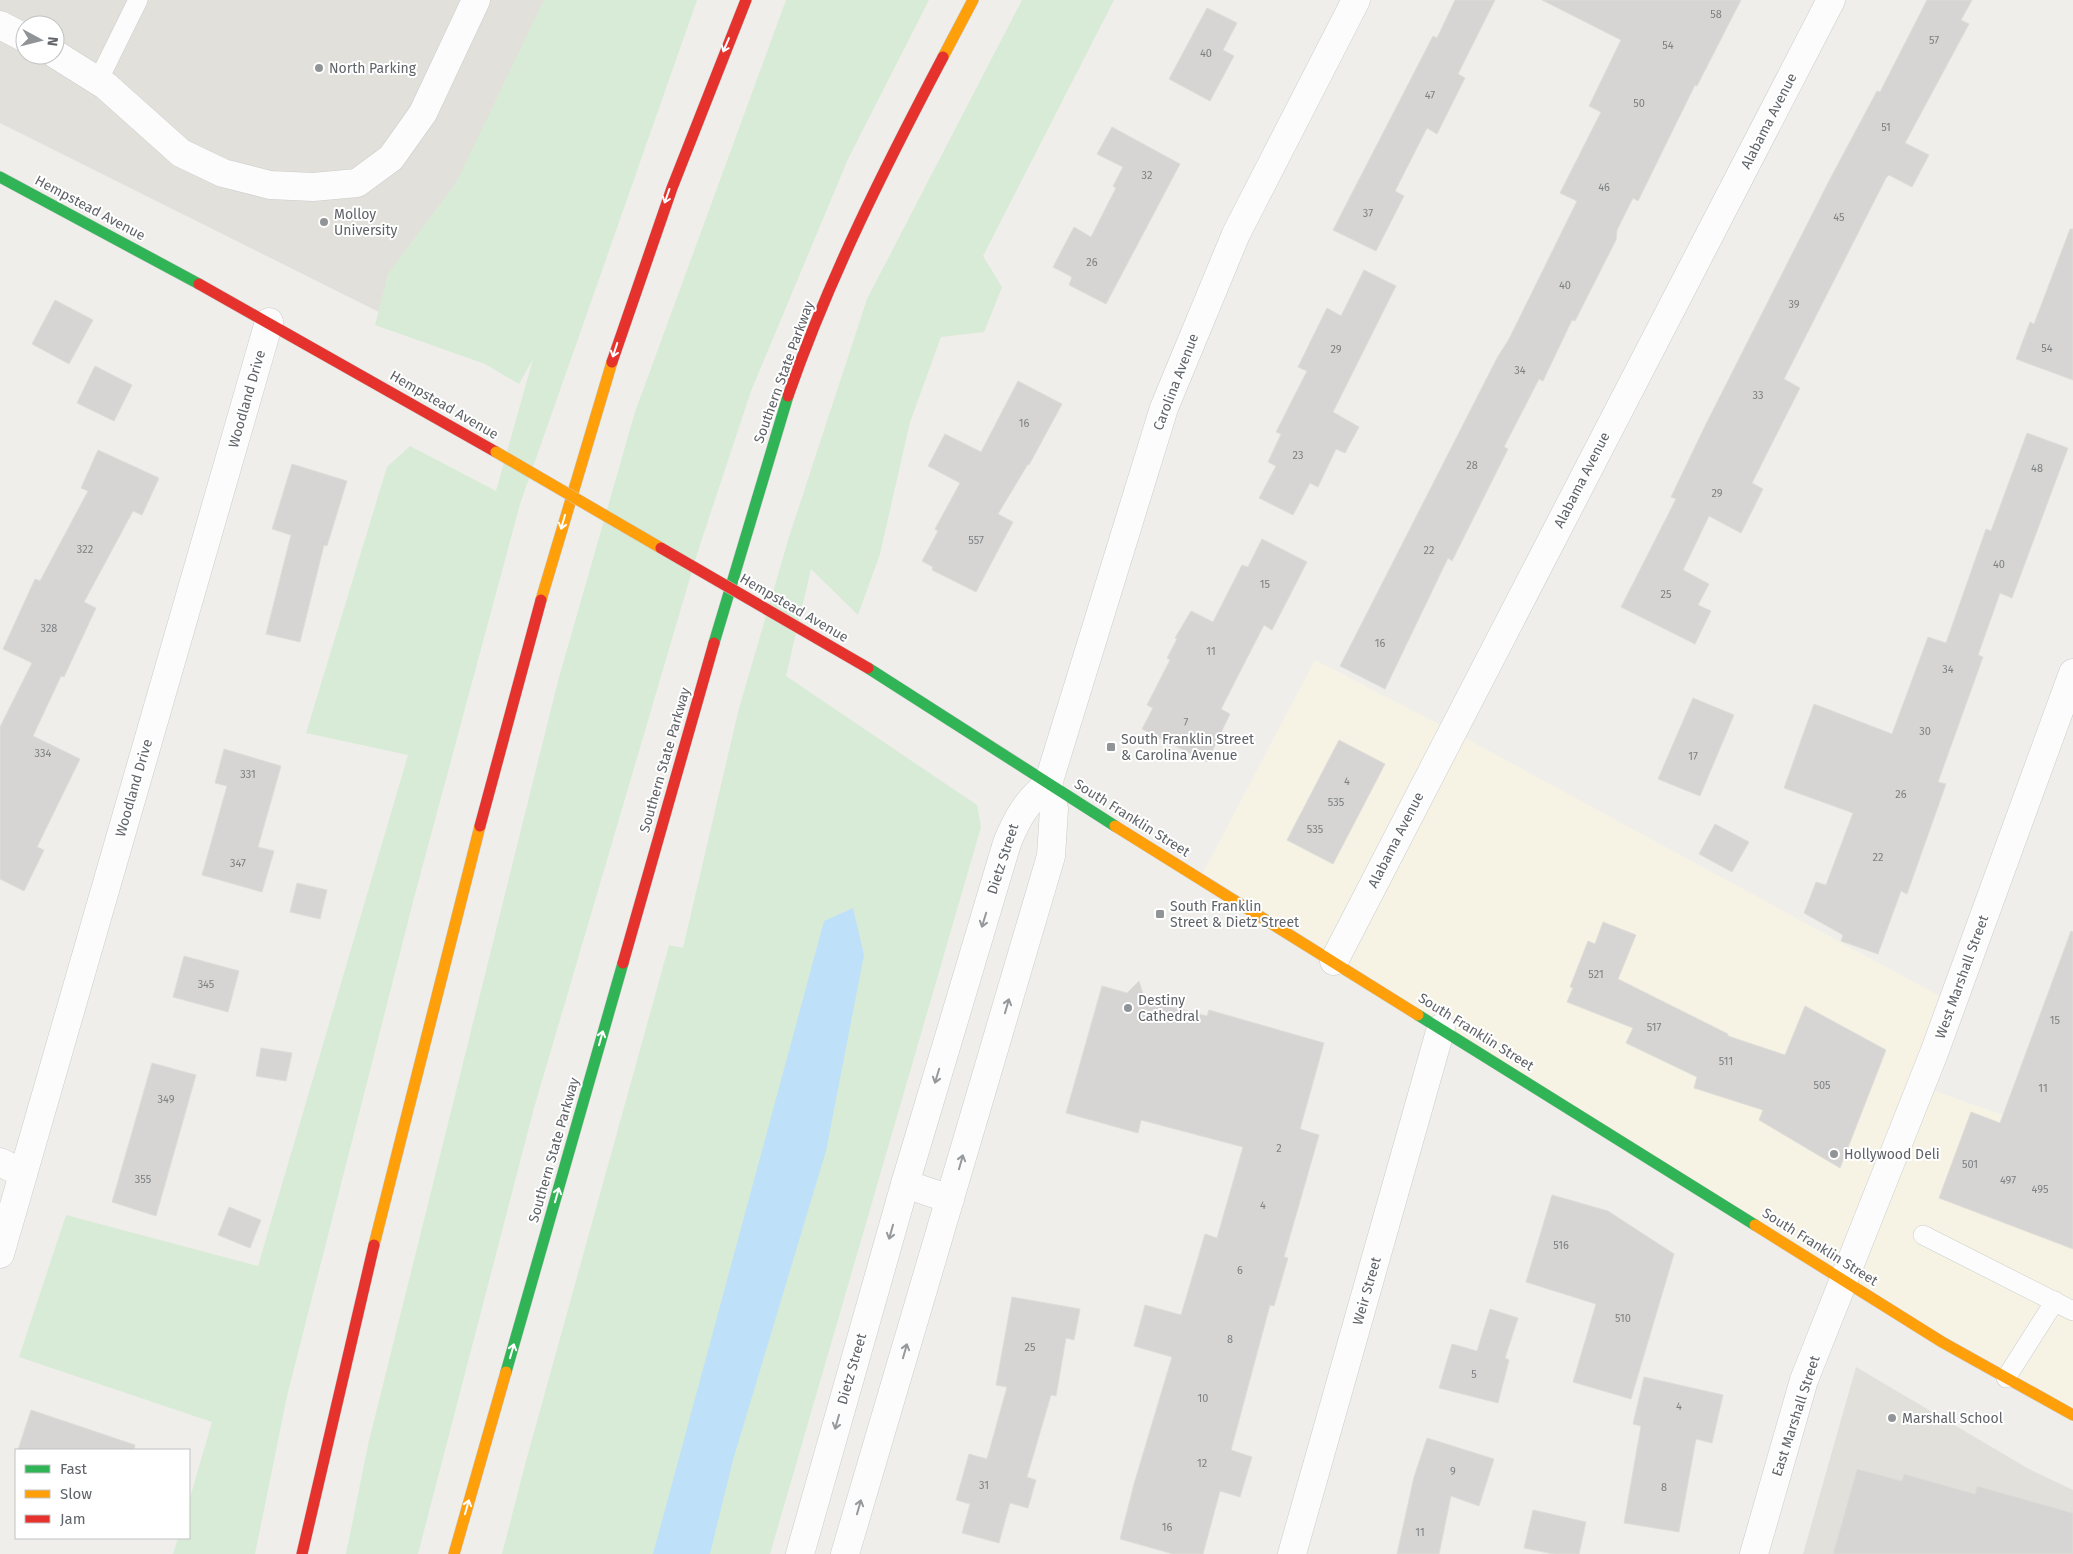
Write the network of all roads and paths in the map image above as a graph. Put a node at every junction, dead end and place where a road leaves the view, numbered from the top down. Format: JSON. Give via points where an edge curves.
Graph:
{"nodes":[{"id":1,"x":138,"y":0,"type":"edge"},
{"id":2,"x":476,"y":0,"type":"edge"},
{"id":3,"x":746,"y":0,"type":"edge"},
{"id":4,"x":973,"y":0,"type":"edge"},
{"id":5,"x":1356,"y":0,"type":"edge"},
{"id":6,"x":1831,"y":0,"type":"edge"},
{"id":7,"x":0,"y":25,"type":"edge"},
{"id":8,"x":15,"y":33,"type":"edge"},
{"id":9,"x":65,"y":60,"type":"edge"},
{"id":10,"x":98,"y":81,"type":"junction"},
{"id":11,"x":0,"y":177,"type":"edge"},
{"id":12,"x":269,"y":322,"type":"junction"},
{"id":13,"x":868,"y":668,"type":"joint"},
{"id":14,"x":2073,"y":673,"type":"edge"},
{"id":15,"x":1048,"y":784,"type":"junction"},
{"id":16,"x":1334,"y":960,"type":"junction"},
{"id":17,"x":1442,"y":1028,"type":"junction"},
{"id":18,"x":12,"y":1168,"type":"edge"},
{"id":19,"x":905,"y":1184,"type":"junction"},
{"id":20,"x":950,"y":1199,"type":"junction"},
{"id":21,"x":1923,"y":1235,"type":"dead end"},
{"id":22,"x":0,"y":1254,"type":"edge"},
{"id":23,"x":1845,"y":1280,"type":"junction"},
{"id":24,"x":2055,"y":1301,"type":"junction"},
{"id":25,"x":2073,"y":1311,"type":"edge"},
{"id":26,"x":2006,"y":1378,"type":"junction"},
{"id":27,"x":2073,"y":1415,"type":"edge"},
{"id":28,"x":302,"y":1554,"type":"edge"},
{"id":29,"x":454,"y":1554,"type":"edge"},
{"id":30,"x":800,"y":1554,"type":"edge"},
{"id":31,"x":845,"y":1554,"type":"edge"},
{"id":32,"x":1292,"y":1554,"type":"edge"},
{"id":33,"x":1754,"y":1554,"type":"edge"}],
"edges":[{"from":1,"to":10,"type":"lane"},
{"from":2,"to":10,"type":"street","via":[[423,113],[391,158],[357,183],[313,187],[270,185],[223,173],[181,153]]},
{"from":3,"to":28,"type":"main road","one_way":true,"via":[[697,117],[627,312],[548,572],[411,1093],[346,1355]]},
{"from":29,"to":4,"type":"main road","name":"Southern State Parkway","one_way":true,"via":[[735,569],[783,412],[806,346],[861,221]]},
{"from":5,"to":15,"type":"street","name":"Carolina Avenue","via":[[1236,234],[1164,408]]},
{"from":6,"to":16,"type":"street","name":"Alabama Avenue"},
{"from":7,"to":8,"type":"street"},
{"from":9,"to":10,"type":"street"},
{"from":11,"to":12,"type":"main road","name":"Hempstead Avenue"},
{"from":12,"to":13,"type":"main road","name":"Hempstead Avenue","bridge":true},
{"from":12,"to":18,"type":"street","name":"Woodland Drive"},
{"from":13,"to":15,"type":"main road","name":"South Franklin Street"},
{"from":14,"to":23,"type":"street","name":"West Marshall Street","via":[[1934,1054]]},
{"from":15,"to":16,"type":"main road","name":"South Franklin Street"},
{"from":15,"to":19,"type":"street","name":"Dietz Street","one_way":true,"via":[[1032,797],[1017,817],[1007,843]]},
{"from":20,"to":15,"type":"street","one_way":true,"via":[[1051,856],[1054,809]]},
{"from":16,"to":17,"type":"main road","name":"South Franklin Street"},
{"from":17,"to":23,"type":"main road","name":"South Franklin Street"},
{"from":17,"to":32,"type":"street","name":"Weir Street"},
{"from":18,"to":22,"type":"street","name":"Woodland Drive"},
{"from":19,"to":20,"type":"street"},
{"from":19,"to":30,"type":"street","name":"Dietz Street","one_way":true},
{"from":31,"to":20,"type":"street","one_way":true},
{"from":21,"to":24,"type":"lane"},
{"from":23,"to":26,"type":"main road","name":"South Franklin Street","via":[[1942,1342]]},
{"from":23,"to":33,"type":"street","name":"East Marshall Street","via":[[1804,1380]]},
{"from":24,"to":25,"type":"lane"},
{"from":24,"to":26,"type":"lane"},
{"from":26,"to":27,"type":"main road","name":"South Franklin Street"}]}
